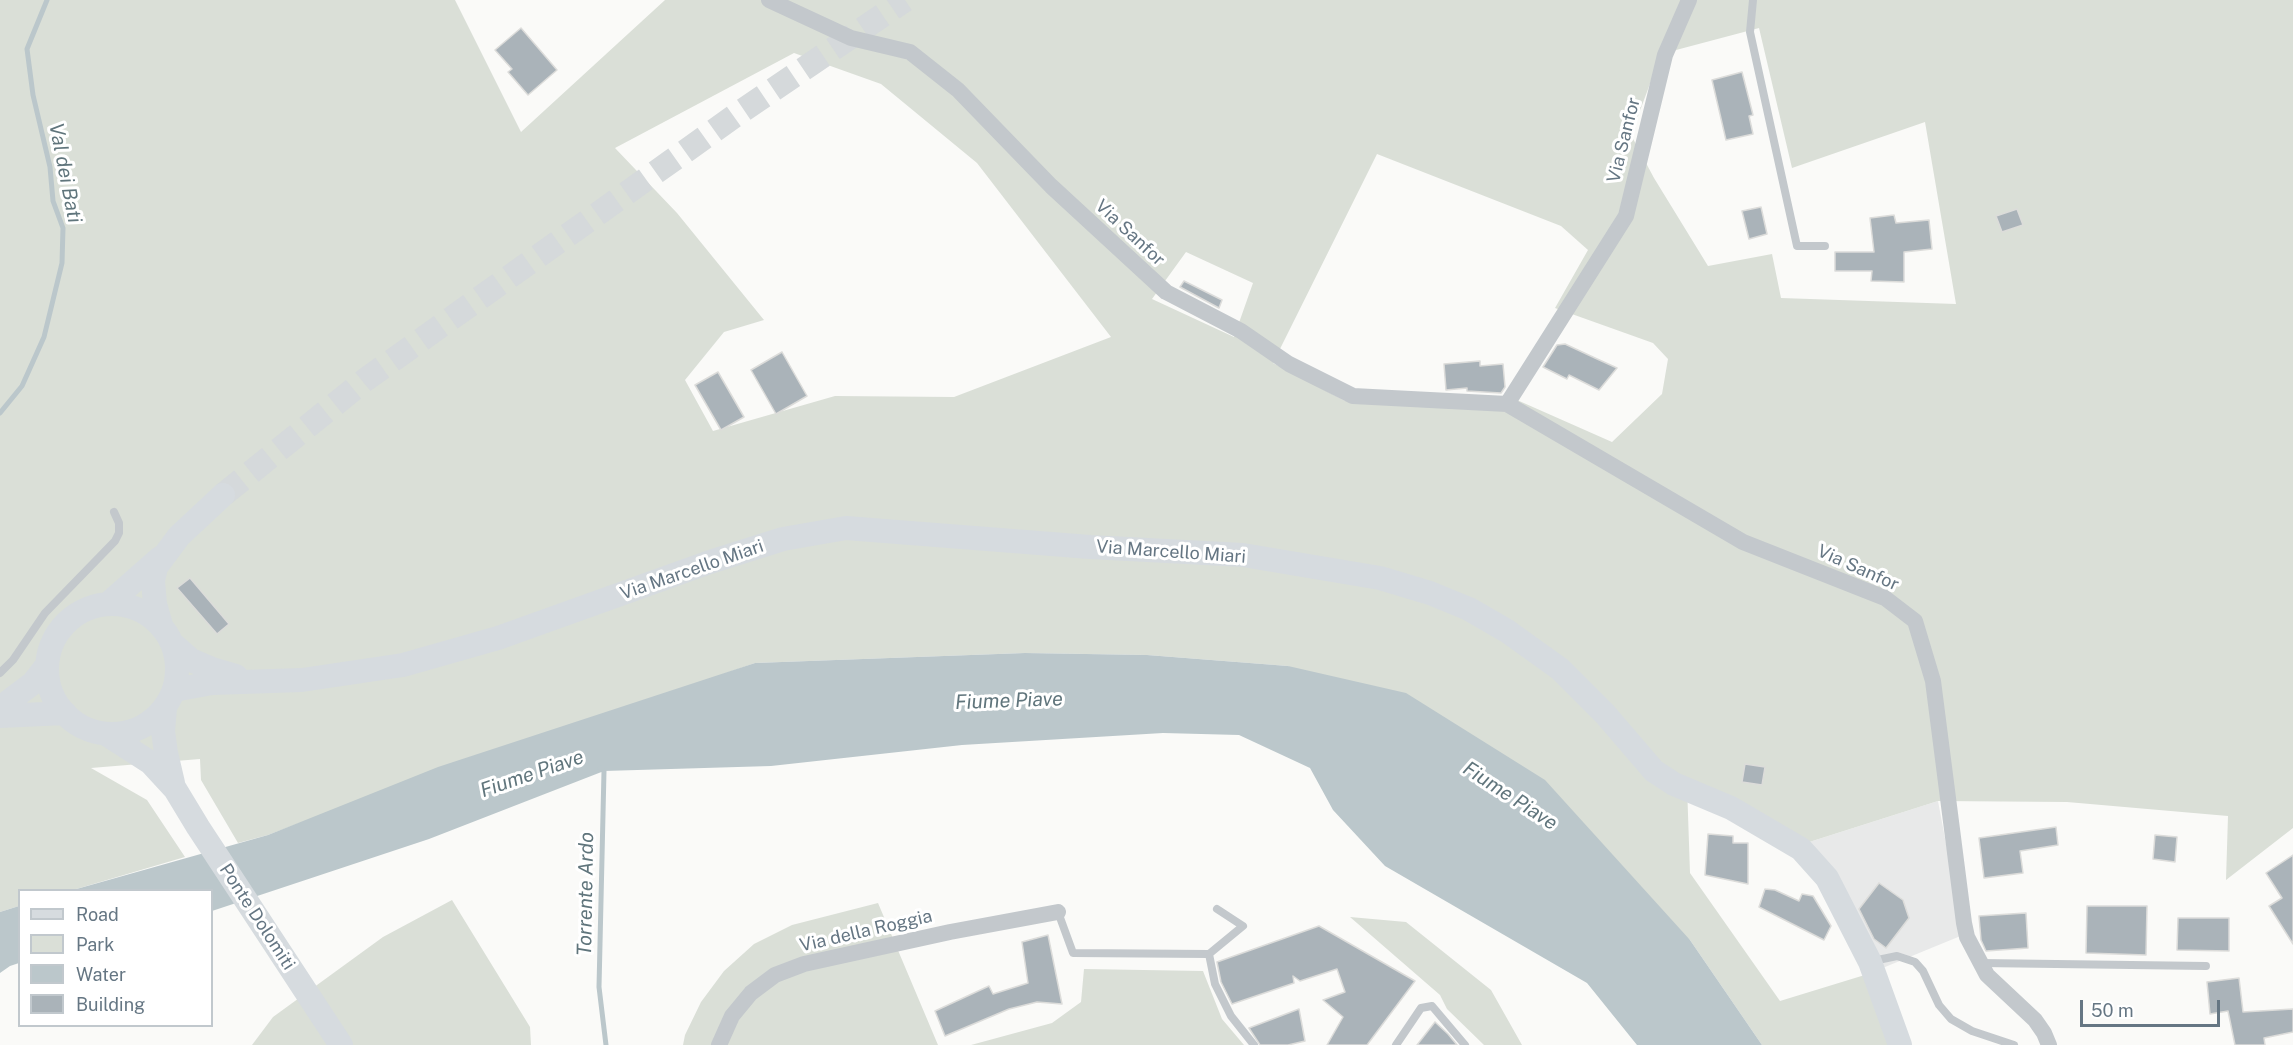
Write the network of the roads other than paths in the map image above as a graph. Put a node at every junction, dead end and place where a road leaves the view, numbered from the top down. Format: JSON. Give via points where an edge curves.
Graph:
{"nodes":[{"id":1,"x":769,"y":0,"type":"edge"},
{"id":2,"x":1689,"y":0,"type":"edge"},
{"id":3,"x":1753,"y":0,"type":"edge"},
{"id":4,"x":1825,"y":246,"type":"dead end"},
{"id":5,"x":1507,"y":404,"type":"junction"},
{"id":6,"x":223,"y":495,"type":"tunnel mouth"},
{"id":7,"x":114,"y":512,"type":"dead end"},
{"id":8,"x":168,"y":550,"type":"junction"},
{"id":9,"x":109,"y":603,"type":"junction"},
{"id":10,"x":167,"y":635,"type":"junction"},
{"id":11,"x":47,"y":665,"type":"junction"},
{"id":12,"x":0,"y":673,"type":"edge"},
{"id":13,"x":253,"y":680,"type":"junction"},
{"id":14,"x":170,"y":699,"type":"junction"},
{"id":15,"x":0,"y":708,"type":"edge"},
{"id":16,"x":65,"y":713,"type":"junction"},
{"id":17,"x":0,"y":716,"type":"edge"},
{"id":18,"x":106,"y":734,"type":"junction"},
{"id":19,"x":175,"y":789,"type":"junction"},
{"id":20,"x":1217,"y":909,"type":"dead end"},
{"id":21,"x":1058,"y":912,"type":"joint"},
{"id":22,"x":1209,"y":954,"type":"junction"},
{"id":23,"x":1870,"y":963,"type":"junction"},
{"id":24,"x":1980,"y":963,"type":"junction"},
{"id":25,"x":2206,"y":966,"type":"dead end"},
{"id":26,"x":341,"y":1045,"type":"edge"},
{"id":27,"x":719,"y":1045,"type":"edge"},
{"id":28,"x":1254,"y":1045,"type":"edge"},
{"id":29,"x":1396,"y":1045,"type":"edge"},
{"id":30,"x":1465,"y":1045,"type":"edge"},
{"id":31,"x":1900,"y":1045,"type":"edge"},
{"id":32,"x":2014,"y":1045,"type":"edge"},
{"id":33,"x":2049,"y":1045,"type":"edge"}],
"edges":[{"from":1,"to":5,"type":"street","name":"Via Sanfor","via":[[851,38],[910,52],[958,90],[1051,186],[1166,292],[1241,331],[1289,364],[1353,396]]},
{"from":2,"to":5,"type":"street","name":"Via Sanfor","via":[[1665,55],[1626,216]]},
{"from":3,"to":4,"type":"lane","via":[[1750,32],[1797,246]]},
{"from":5,"to":24,"type":"street","name":"Via Sanfor","via":[[1743,542],[1885,598],[1915,621],[1933,681],[1964,923]]},
{"from":6,"to":8,"type":"street"},
{"from":7,"to":12,"type":"lane","via":[[119,523],[115,541],[45,613]]},
{"from":8,"to":9,"type":"street"},
{"from":8,"to":10,"type":"street","via":[[156,567],[153,581],[155,604]]},
{"from":9,"to":10,"type":"street","name":"Via Marcello Miari","via":[[132,606],[148,614]]},
{"from":9,"to":11,"type":"street","via":[[86,609],[66,622],[52,642]]},
{"from":10,"to":13,"type":"street","name":"Via Marcello Miari","via":[[191,660]]},
{"from":10,"to":14,"type":"street","via":[[178,667]]},
{"from":11,"to":15,"type":"street","via":[[33,683]]},
{"from":11,"to":16,"type":"street","via":[[51,691]]},
{"from":13,"to":14,"type":"street","name":"Via Marcello Miari","via":[[212,683]]},
{"from":13,"to":23,"type":"street","name":"Via Marcello Miari","via":[[302,680],[403,665],[498,638],[783,539],[846,528],[1243,555],[1380,578],[1469,609],[1507,631],[1560,669],[1654,771],[1674,784],[1731,808],[1802,849],[1827,878]]},
{"from":14,"to":18,"type":"street","name":"Via Marcello Miari","via":[[149,723],[128,732]]},
{"from":14,"to":19,"type":"street","name":"Ponte Dolomiti","via":[[163,731]]},
{"from":16,"to":17,"type":"street"},
{"from":16,"to":18,"type":"street","via":[[83,727]]},
{"from":18,"to":19,"type":"street","name":"Ponte Dolomiti","via":[[151,763]]},
{"from":19,"to":26,"type":"street","name":"Ponte Dolomiti"},
{"from":20,"to":22,"type":"lane","via":[[1243,926]]},
{"from":21,"to":22,"type":"lane","via":[[1073,953]]},
{"from":21,"to":27,"type":"street","name":"Via della Roggia","via":[[804,964],[775,975],[751,993],[732,1016]]},
{"from":22,"to":28,"type":"lane","via":[[1215,984],[1231,1016]]},
{"from":23,"to":31,"type":"street","name":"Via Marcello Miari"},
{"from":23,"to":32,"type":"lane","via":[[1897,956],[1915,962],[1951,1019],[1972,1031]]},
{"from":24,"to":25,"type":"lane"},
{"from":24,"to":33,"type":"street","name":"Via Sanfor","via":[[2000,989],[2035,1020]]},
{"from":29,"to":30,"type":"lane","via":[[1421,1008],[1432,1006]]}]}
